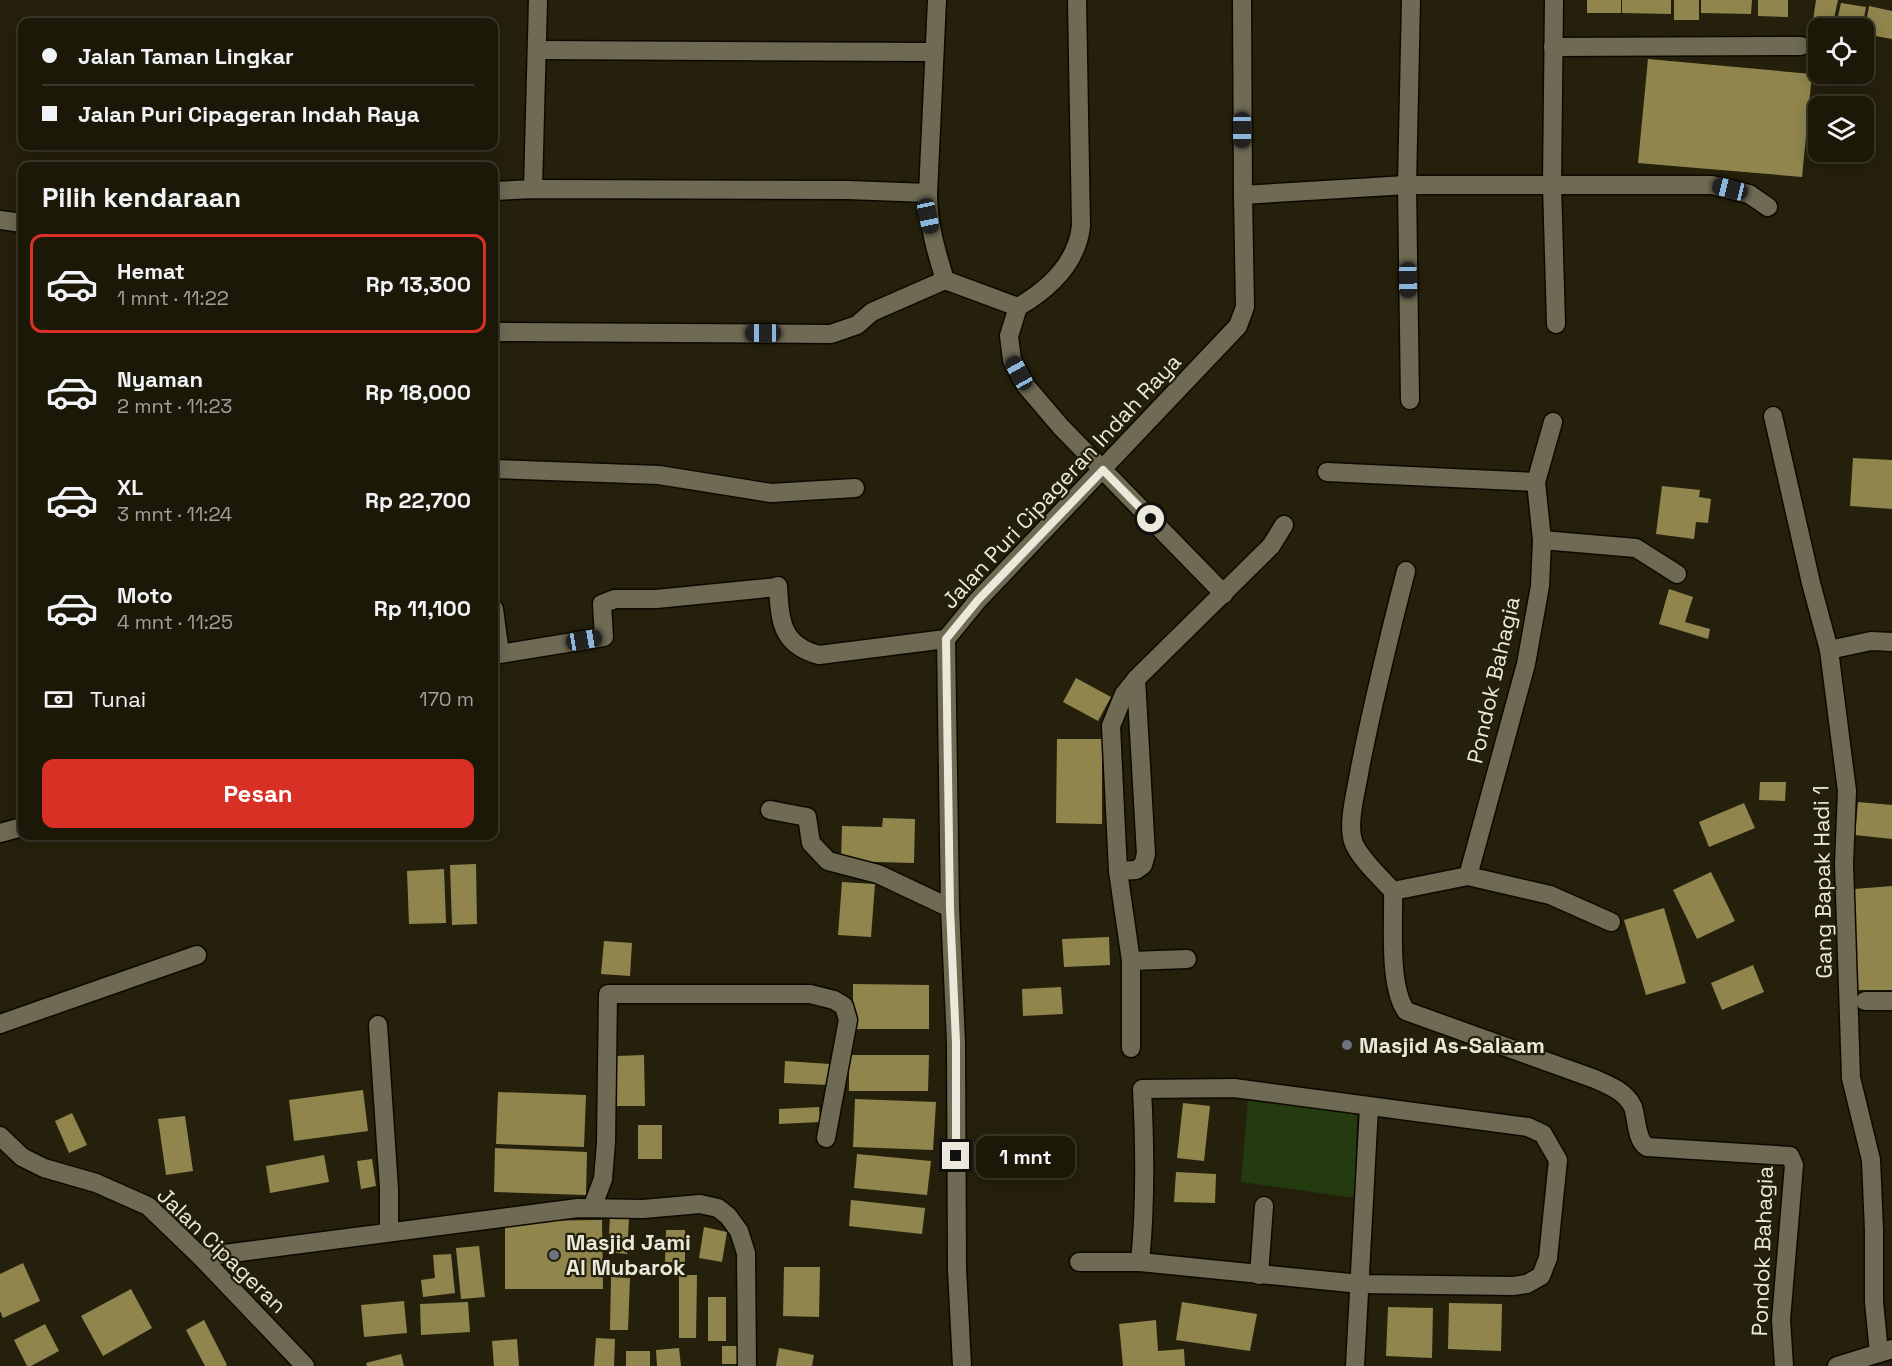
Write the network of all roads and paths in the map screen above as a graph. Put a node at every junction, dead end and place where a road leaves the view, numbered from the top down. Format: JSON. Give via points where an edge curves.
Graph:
{"nodes":[{"id":1,"x":538,"y":0,"type":"edge"},
{"id":2,"x":937,"y":0,"type":"edge"},
{"id":3,"x":1077,"y":0,"type":"edge"},
{"id":4,"x":1242,"y":0,"type":"edge"},
{"id":5,"x":1411,"y":0,"type":"edge"},
{"id":6,"x":1554,"y":0,"type":"edge"},
{"id":7,"x":1801,"y":46,"type":"dead end"},
{"id":8,"x":1553,"y":47,"type":"junction"},
{"id":9,"x":537,"y":51,"type":"junction"},
{"id":10,"x":933,"y":52,"type":"junction"},
{"id":11,"x":1407,"y":185,"type":"junction"},
{"id":12,"x":1552,"y":185,"type":"junction"},
{"id":13,"x":533,"y":189,"type":"junction"},
{"id":14,"x":498,"y":191,"type":"edge"},
{"id":15,"x":928,"y":194,"type":"junction"},
{"id":16,"x":1243,"y":195,"type":"junction"},
{"id":17,"x":1768,"y":207,"type":"dead end"},
{"id":18,"x":0,"y":220,"type":"edge"},
{"id":19,"x":18,"y":222,"type":"edge"},
{"id":20,"x":945,"y":280,"type":"junction"},
{"id":21,"x":1017,"y":307,"type":"junction"},
{"id":22,"x":1556,"y":324,"type":"dead end"},
{"id":23,"x":498,"y":332,"type":"edge"},
{"id":24,"x":1410,"y":400,"type":"dead end"},
{"id":25,"x":1773,"y":416,"type":"dead end"},
{"id":26,"x":1553,"y":422,"type":"dead end"},
{"id":27,"x":498,"y":469,"type":"edge"},
{"id":28,"x":1103,"y":470,"type":"junction"},
{"id":29,"x":1327,"y":472,"type":"dead end"},
{"id":30,"x":1536,"y":482,"type":"junction"},
{"id":31,"x":855,"y":488,"type":"dead end"},
{"id":32,"x":1284,"y":525,"type":"dead end"},
{"id":33,"x":1542,"y":540,"type":"junction"},
{"id":34,"x":1406,"y":571,"type":"dead end"},
{"id":35,"x":1677,"y":574,"type":"dead end"},
{"id":36,"x":1224,"y":594,"type":"junction"},
{"id":37,"x":498,"y":639,"type":"edge"},
{"id":38,"x":946,"y":639,"type":"junction"},
{"id":39,"x":1892,"y":642,"type":"edge"},
{"id":40,"x":1829,"y":650,"type":"junction"},
{"id":41,"x":1137,"y":679,"type":"junction"},
{"id":42,"x":770,"y":810,"type":"dead end"},
{"id":43,"x":18,"y":828,"type":"edge"},
{"id":44,"x":0,"y":833,"type":"edge"},
{"id":45,"x":1118,"y":871,"type":"junction"},
{"id":46,"x":1468,"y":876,"type":"junction"},
{"id":47,"x":1393,"y":891,"type":"junction"},
{"id":48,"x":950,"y":908,"type":"junction"},
{"id":49,"x":1611,"y":922,"type":"dead end"},
{"id":50,"x":197,"y":955,"type":"dead end"},
{"id":51,"x":1187,"y":958,"type":"dead end"},
{"id":52,"x":1131,"y":961,"type":"junction"},
{"id":53,"x":1865,"y":1001,"type":"dead end"},
{"id":54,"x":1892,"y":1001,"type":"edge"},
{"id":55,"x":0,"y":1024,"type":"edge"},
{"id":56,"x":378,"y":1025,"type":"dead end"},
{"id":57,"x":1131,"y":1048,"type":"dead end"},
{"id":58,"x":1369,"y":1107,"type":"junction"},
{"id":59,"x":0,"y":1136,"type":"edge"},
{"id":60,"x":826,"y":1138,"type":"dead end"},
{"id":61,"x":1264,"y":1206,"type":"dead end"},
{"id":62,"x":592,"y":1208,"type":"junction"},
{"id":63,"x":389,"y":1232,"type":"junction"},
{"id":64,"x":201,"y":1257,"type":"junction"},
{"id":65,"x":1079,"y":1262,"type":"dead end"},
{"id":66,"x":1140,"y":1262,"type":"junction"},
{"id":67,"x":1259,"y":1275,"type":"junction"},
{"id":68,"x":1360,"y":1284,"type":"junction"},
{"id":69,"x":1885,"y":1351,"type":"edge"},
{"id":70,"x":305,"y":1366,"type":"edge"},
{"id":71,"x":747,"y":1366,"type":"edge"},
{"id":72,"x":962,"y":1366,"type":"edge"},
{"id":73,"x":1355,"y":1366,"type":"edge"},
{"id":74,"x":1784,"y":1366,"type":"edge"},
{"id":75,"x":1837,"y":1366,"type":"edge"}],
"edges":[{"from":1,"to":9,"type":"street"},
{"from":2,"to":10,"type":"street"},
{"from":3,"to":21,"type":"street","via":[[1080,240],[1073,257],[1041,294]]},
{"from":4,"to":16,"type":"street","name":"Jalan Puri Cipageran Indah Raya"},
{"from":5,"to":11,"type":"street"},
{"from":6,"to":8,"type":"street"},
{"from":7,"to":8,"type":"street"},
{"from":8,"to":12,"type":"street"},
{"from":9,"to":10,"type":"street"},
{"from":9,"to":13,"type":"street"},
{"from":10,"to":15,"type":"street"},
{"from":11,"to":12,"type":"street"},
{"from":11,"to":16,"type":"street"},
{"from":11,"to":24,"type":"street"},
{"from":12,"to":17,"type":"street","via":[[1712,185],[1749,194]]},
{"from":12,"to":22,"type":"street"},
{"from":13,"to":14,"type":"street"},
{"from":13,"to":15,"type":"street"},
{"from":15,"to":20,"type":"street","via":[[928,216]]},
{"from":16,"to":28,"type":"street","name":"Jalan Puri Cipageran Indah Raya","via":[[1245,306],[1238,326]]},
{"from":18,"to":19,"type":"street"},
{"from":20,"to":21,"type":"street"},
{"from":20,"to":23,"type":"street","via":[[831,334]]},
{"from":21,"to":28,"type":"street","via":[[1009,336],[1012,360],[1026,386]]},
{"from":25,"to":40,"type":"street","name":"Gang Bapak Hadi 1"},
{"from":26,"to":30,"type":"street","name":"Pondok Bahagia"},
{"from":27,"to":31,"type":"street","via":[[659,475],[771,493]]},
{"from":28,"to":36,"type":"street"},
{"from":28,"to":38,"type":"street","name":"Jalan Puri Cipageran Indah Raya","via":[[978,600]]},
{"from":29,"to":30,"type":"street"},
{"from":30,"to":33,"type":"street","name":"Pondok Bahagia"},
{"from":32,"to":36,"type":"street","via":[[1271,546]]},
{"from":33,"to":35,"type":"street","via":[[1636,548]]},
{"from":33,"to":46,"type":"street","name":"Pondok Bahagia","via":[[1540,586],[1526,664]]},
{"from":34,"to":47,"type":"street","via":[[1374,697],[1351,827],[1359,852]]},
{"from":36,"to":41,"type":"street"},
{"from":37,"to":38,"type":"street","via":[[500,654],[604,637],[602,604],[615,599],[656,599],[778,586],[782,624],[792,643],[804,651],[819,655]]},
{"from":38,"to":48,"type":"street","name":"Jalan Puri Cipageran Indah Raya"},
{"from":39,"to":40,"type":"street","via":[[1871,640]]},
{"from":40,"to":69,"type":"street","name":"Gang Bapak Hadi 1","via":[[1847,791],[1844,864],[1851,1078],[1870,1160],[1874,1302]]},
{"from":41,"to":45,"type":"street","via":[[1124,694],[1111,726]]},
{"from":41,"to":45,"type":"street","via":[[1146,854],[1143,865],[1136,870]]},
{"from":42,"to":48,"type":"street","via":[[807,818],[811,843],[828,861],[878,874]]},
{"from":43,"to":44,"type":"street"},
{"from":45,"to":52,"type":"street"},
{"from":46,"to":47,"type":"street"},
{"from":46,"to":49,"type":"street","via":[[1550,895]]},
{"from":47,"to":74,"type":"street","name":"Pondok Bahagia","via":[[1395,981],[1406,1011],[1595,1078],[1618,1090],[1632,1105],[1647,1147],[1790,1156],[1794,1165],[1781,1320]]},
{"from":48,"to":72,"type":"street","name":"Jalan Puri Cipageran Indah Raya"},
{"from":50,"to":55,"type":"street"},
{"from":51,"to":52,"type":"street"},
{"from":52,"to":57,"type":"street"},
{"from":53,"to":54,"type":"street"},
{"from":56,"to":63,"type":"street"},
{"from":58,"to":66,"type":"street","via":[[1234,1088],[1142,1089],[1145,1216]]},
{"from":58,"to":68,"type":"street"},
{"from":58,"to":68,"type":"street","via":[[1528,1127],[1543,1134],[1558,1160],[1548,1258],[1541,1276],[1513,1286]]},
{"from":59,"to":64,"type":"street","name":"Jalan Cipageran","via":[[22,1157],[44,1168],[96,1183],[148,1206]]},
{"from":60,"to":62,"type":"street","via":[[848,1020],[844,1006],[810,994],[608,994],[606,1143],[603,1179]]},
{"from":61,"to":67,"type":"street"},
{"from":62,"to":63,"type":"street"},
{"from":62,"to":71,"type":"street","via":[[700,1204],[718,1208],[729,1216],[740,1231],[746,1253]]},
{"from":63,"to":64,"type":"street"},
{"from":64,"to":70,"type":"street","name":"Jalan Cipageran"},
{"from":65,"to":66,"type":"street"},
{"from":66,"to":67,"type":"street"},
{"from":67,"to":68,"type":"street"},
{"from":68,"to":73,"type":"street"},
{"from":69,"to":75,"type":"street"}]}
